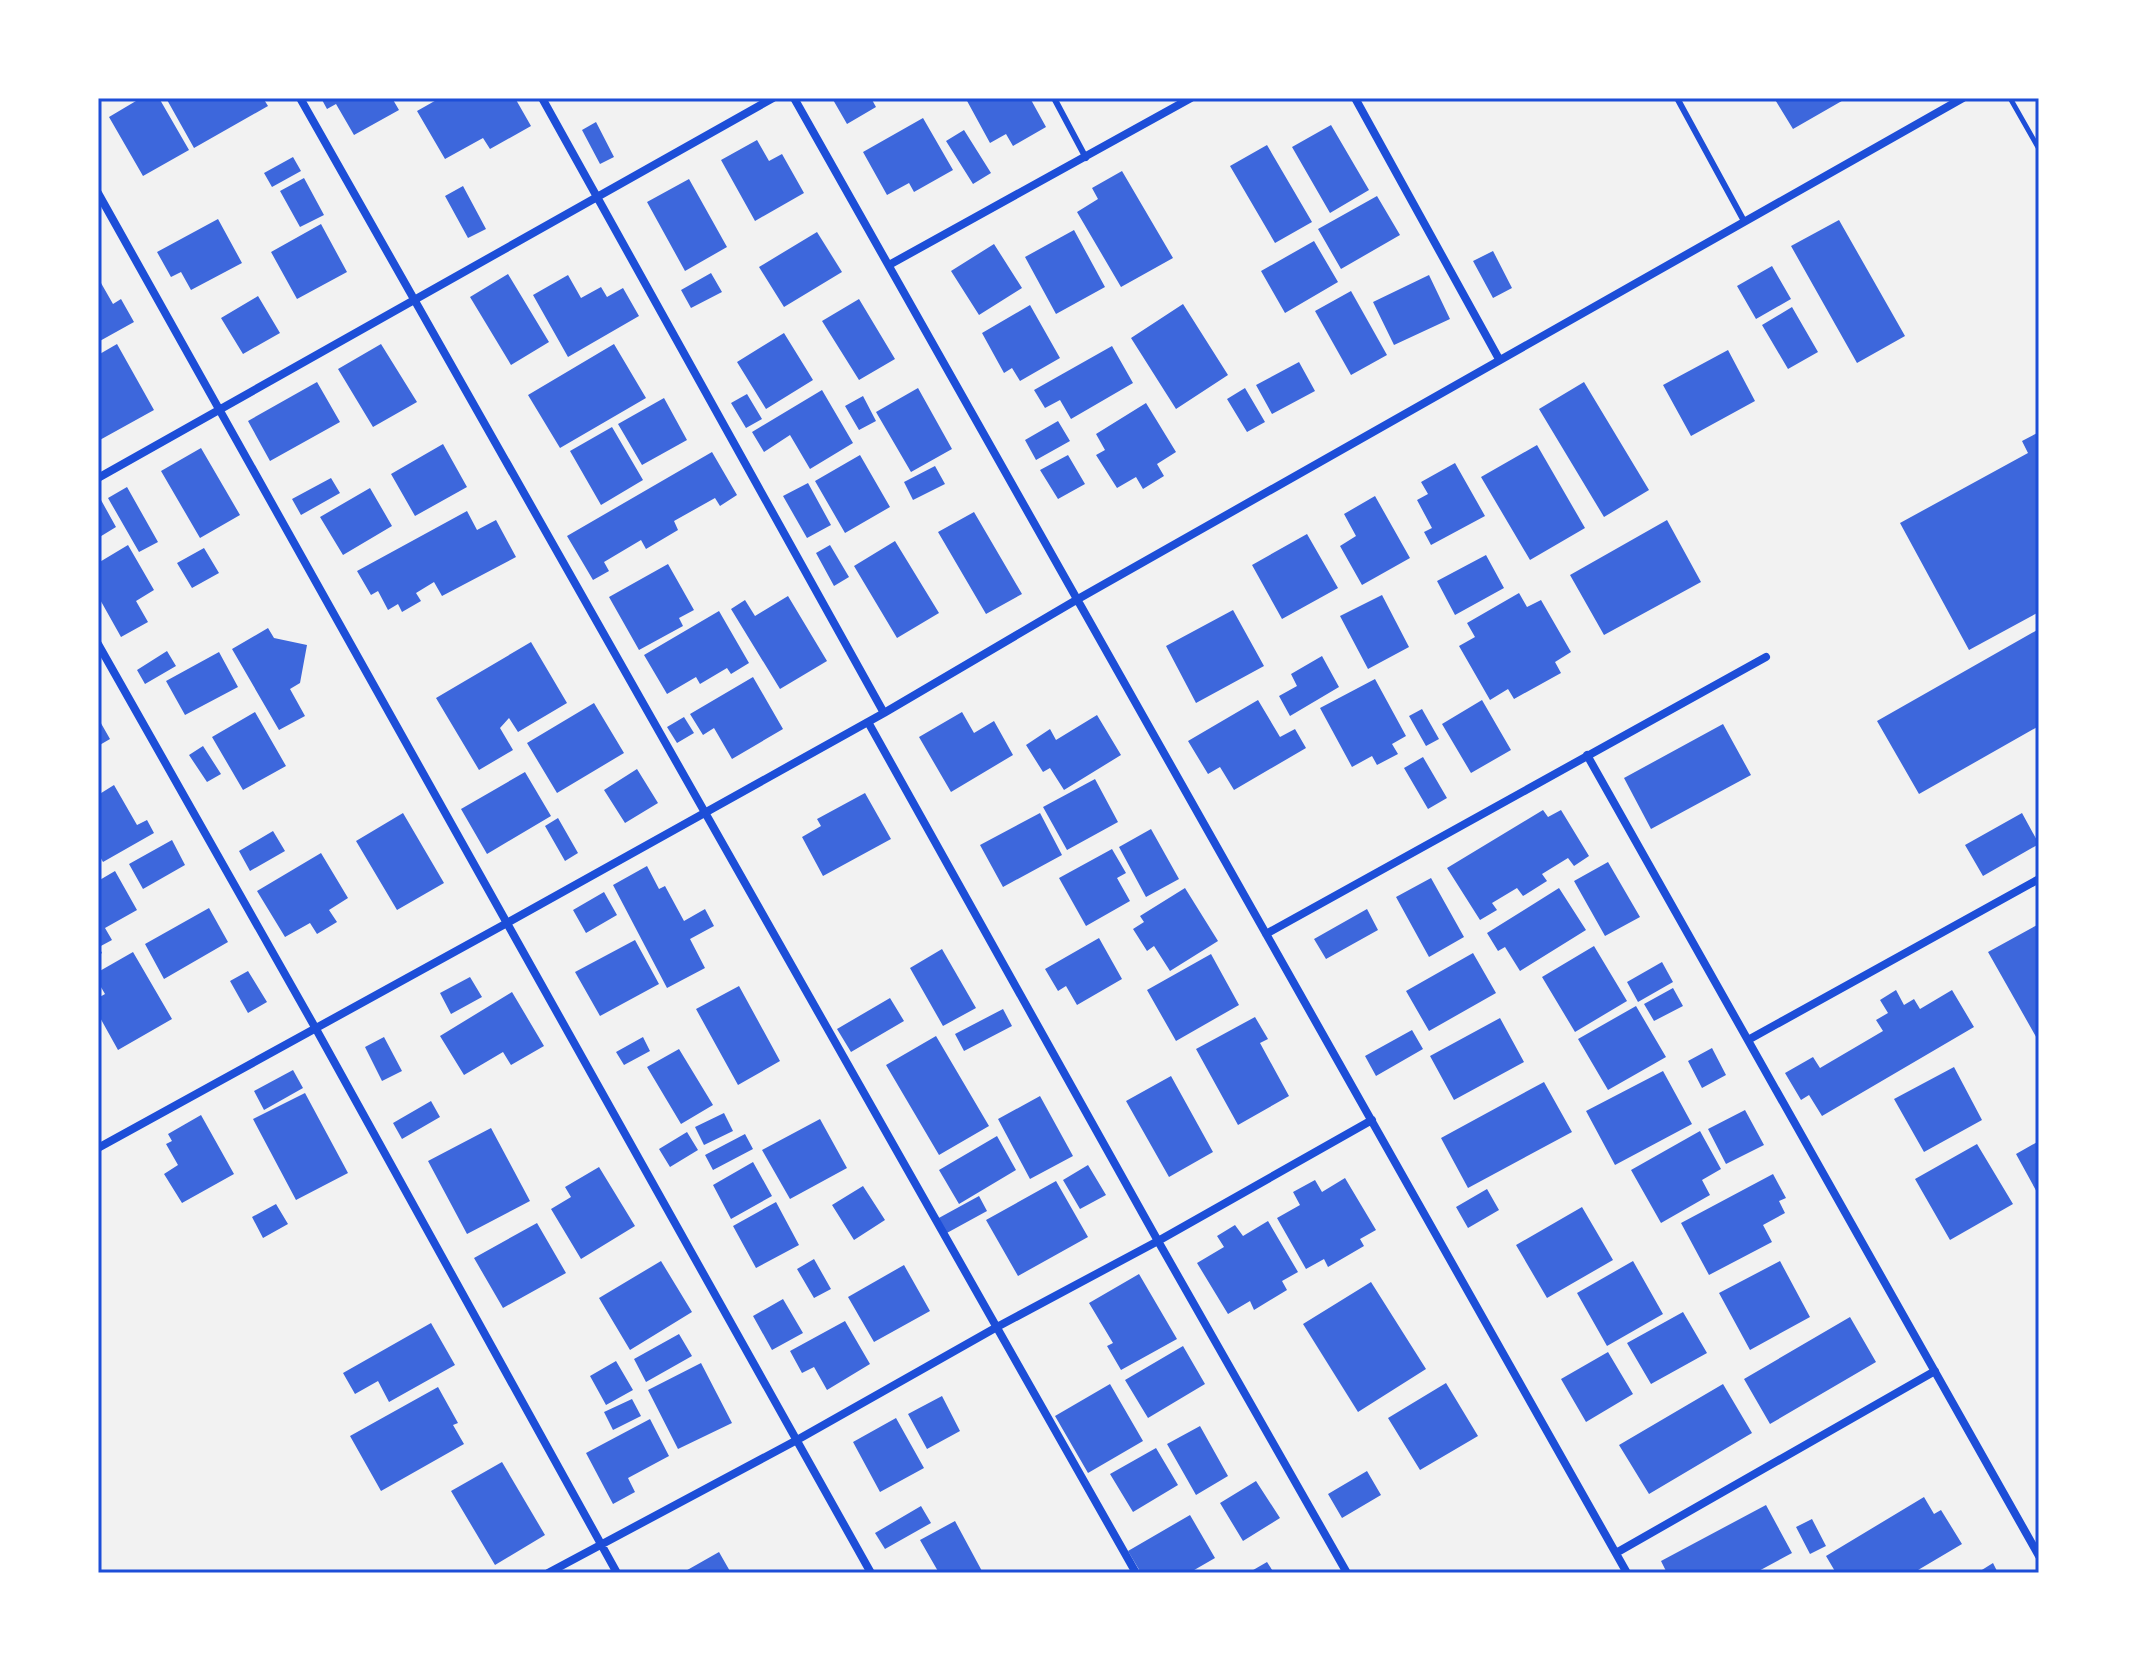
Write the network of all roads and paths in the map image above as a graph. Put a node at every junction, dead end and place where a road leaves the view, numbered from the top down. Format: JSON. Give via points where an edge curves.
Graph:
{"nodes":[{"id":1,"x":300,"y":98,"type":"edge"},
{"id":2,"x":542,"y":98,"type":"edge"},
{"id":3,"x":773,"y":98,"type":"edge"},
{"id":4,"x":794,"y":98,"type":"edge"},
{"id":5,"x":1054,"y":98,"type":"edge"},
{"id":6,"x":1191,"y":98,"type":"edge"},
{"id":7,"x":1355,"y":98,"type":"edge"},
{"id":8,"x":1677,"y":98,"type":"edge"},
{"id":9,"x":1963,"y":98,"type":"edge"},
{"id":10,"x":2010,"y":98,"type":"edge"},
{"id":11,"x":2039,"y":149,"type":"edge"},
{"id":12,"x":1086,"y":158,"type":"junction"},
{"id":13,"x":98,"y":193,"type":"edge"},
{"id":14,"x":597,"y":197,"type":"junction"},
{"id":15,"x":1744,"y":221,"type":"junction"},
{"id":16,"x":889,"y":265,"type":"junction"},
{"id":17,"x":414,"y":300,"type":"junction"},
{"id":18,"x":1499,"y":359,"type":"junction"},
{"id":19,"x":219,"y":410,"type":"junction"},
{"id":20,"x":98,"y":478,"type":"edge"},
{"id":21,"x":1078,"y":599,"type":"junction"},
{"id":22,"x":98,"y":644,"type":"edge"},
{"id":23,"x":1766,"y":657,"type":"dead end"},
{"id":24,"x":884,"y":713,"type":"junction"},
{"id":25,"x":868,"y":722,"type":"junction"},
{"id":26,"x":1587,"y":755,"type":"junction"},
{"id":27,"x":705,"y":812,"type":"junction"},
{"id":28,"x":2039,"y":879,"type":"edge"},
{"id":29,"x":507,"y":923,"type":"junction"},
{"id":30,"x":1266,"y":934,"type":"junction"},
{"id":31,"x":316,"y":1029,"type":"junction"},
{"id":32,"x":1748,"y":1040,"type":"junction"},
{"id":33,"x":1372,"y":1120,"type":"junction"},
{"id":34,"x":98,"y":1148,"type":"edge"},
{"id":35,"x":1158,"y":1241,"type":"junction"},
{"id":36,"x":997,"y":1327,"type":"junction"},
{"id":37,"x":1935,"y":1371,"type":"junction"},
{"id":38,"x":797,"y":1440,"type":"junction"},
{"id":39,"x":601,"y":1543,"type":"junction"},
{"id":40,"x":1616,"y":1553,"type":"junction"},
{"id":41,"x":2039,"y":1556,"type":"edge"},
{"id":42,"x":548,"y":1573,"type":"edge"},
{"id":43,"x":617,"y":1573,"type":"edge"},
{"id":44,"x":871,"y":1573,"type":"edge"},
{"id":45,"x":1136,"y":1573,"type":"edge"},
{"id":46,"x":1347,"y":1573,"type":"edge"},
{"id":47,"x":1627,"y":1573,"type":"edge"}],
"edges":[{"from":1,"to":17,"type":"street"},
{"from":2,"to":14,"type":"street"},
{"from":3,"to":14,"type":"street"},
{"from":4,"to":16,"type":"street"},
{"from":5,"to":12,"type":"lane"},
{"from":6,"to":12,"type":"street"},
{"from":7,"to":18,"type":"street"},
{"from":8,"to":15,"type":"lane"},
{"from":9,"to":15,"type":"street"},
{"from":10,"to":11,"type":"path"},
{"from":12,"to":16,"type":"street"},
{"from":13,"to":19,"type":"street"},
{"from":14,"to":17,"type":"street"},
{"from":14,"to":24,"type":"street"},
{"from":15,"to":18,"type":"street"},
{"from":16,"to":21,"type":"street"},
{"from":17,"to":19,"type":"street"},
{"from":17,"to":27,"type":"street"},
{"from":18,"to":21,"type":"street"},
{"from":19,"to":20,"type":"street"},
{"from":19,"to":29,"type":"street"},
{"from":21,"to":24,"type":"street"},
{"from":21,"to":30,"type":"street"},
{"from":22,"to":31,"type":"street"},
{"from":23,"to":26,"type":"street"},
{"from":24,"to":25,"type":"street"},
{"from":25,"to":27,"type":"street"},
{"from":25,"to":35,"type":"street"},
{"from":26,"to":30,"type":"street"},
{"from":26,"to":32,"type":"street"},
{"from":27,"to":29,"type":"street"},
{"from":27,"to":36,"type":"street"},
{"from":28,"to":32,"type":"street"},
{"from":29,"to":31,"type":"street"},
{"from":29,"to":38,"type":"street"},
{"from":30,"to":33,"type":"street"},
{"from":31,"to":34,"type":"street"},
{"from":31,"to":39,"type":"street"},
{"from":32,"to":37,"type":"street"},
{"from":33,"to":35,"type":"street"},
{"from":33,"to":40,"type":"street"},
{"from":35,"to":36,"type":"street"},
{"from":35,"to":46,"type":"street"},
{"from":36,"to":38,"type":"street"},
{"from":36,"to":45,"type":"street"},
{"from":37,"to":40,"type":"street"},
{"from":37,"to":41,"type":"street"},
{"from":38,"to":39,"type":"street"},
{"from":38,"to":44,"type":"street"},
{"from":39,"to":42,"type":"street"},
{"from":39,"to":43,"type":"street"},
{"from":40,"to":47,"type":"street"}]}
